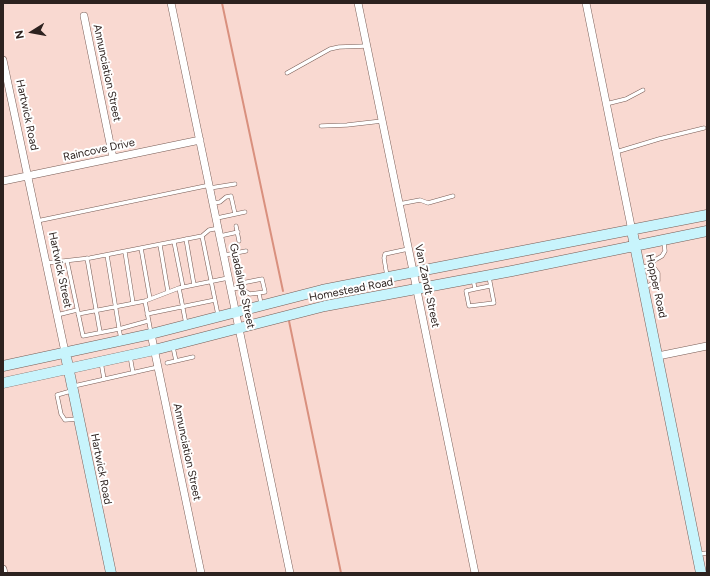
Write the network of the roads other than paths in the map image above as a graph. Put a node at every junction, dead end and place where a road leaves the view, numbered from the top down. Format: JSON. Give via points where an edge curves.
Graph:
{"nodes":[{"id":1,"x":172,"y":3,"type":"edge"},
{"id":2,"x":358,"y":3,"type":"edge"},
{"id":3,"x":586,"y":3,"type":"edge"},
{"id":4,"x":84,"y":16,"type":"dead end"},
{"id":5,"x":367,"y":46,"type":"junction"},
{"id":6,"x":3,"y":60,"type":"edge"},
{"id":7,"x":287,"y":73,"type":"dead end"},
{"id":8,"x":644,"y":90,"type":"dead end"},
{"id":9,"x":606,"y":104,"type":"junction"},
{"id":10,"x":382,"y":121,"type":"junction"},
{"id":11,"x":321,"y":126,"type":"dead end"},
{"id":12,"x":704,"y":128,"type":"dead end"},
{"id":13,"x":200,"y":140,"type":"junction"},
{"id":14,"x":616,"y":152,"type":"junction"},
{"id":15,"x":113,"y":158,"type":"junction"},
{"id":16,"x":27,"y":175,"type":"junction"},
{"id":17,"x":3,"y":181,"type":"edge"},
{"id":18,"x":235,"y":184,"type":"dead end"},
{"id":19,"x":210,"y":187,"type":"junction"},
{"id":20,"x":453,"y":196,"type":"dead end"},
{"id":21,"x":214,"y":203,"type":"junction"},
{"id":22,"x":399,"y":204,"type":"junction"},
{"id":23,"x":245,"y":212,"type":"dead end"},
{"id":24,"x":235,"y":214,"type":"junction"},
{"id":25,"x":707,"y":215,"type":"edge"},
{"id":26,"x":217,"y":218,"type":"junction"},
{"id":27,"x":37,"y":221,"type":"junction"},
{"id":28,"x":236,"y":226,"type":"dead end"},
{"id":29,"x":219,"y":228,"type":"junction"},
{"id":30,"x":632,"y":231,"type":"junction"},
{"id":31,"x":707,"y":231,"type":"edge"},
{"id":32,"x":238,"y":232,"type":"junction"},
{"id":33,"x":202,"y":236,"type":"junction"},
{"id":34,"x":220,"y":236,"type":"junction"},
{"id":35,"x":186,"y":239,"type":"junction"},
{"id":36,"x":664,"y":240,"type":"junction"},
{"id":37,"x":239,"y":241,"type":"dead end"},
{"id":38,"x":174,"y":242,"type":"junction"},
{"id":39,"x":160,"y":244,"type":"junction"},
{"id":40,"x":635,"y":246,"type":"junction"},
{"id":41,"x":141,"y":248,"type":"junction"},
{"id":42,"x":408,"y":249,"type":"junction"},
{"id":43,"x":246,"y":251,"type":"dead end"},
{"id":44,"x":125,"y":252,"type":"junction"},
{"id":45,"x":507,"y":253,"type":"junction"},
{"id":46,"x":107,"y":255,"type":"junction"},
{"id":47,"x":224,"y":255,"type":"junction"},
{"id":48,"x":87,"y":258,"type":"junction"},
{"id":49,"x":67,"y":261,"type":"junction"},
{"id":50,"x":46,"y":263,"type":"junction"},
{"id":51,"x":650,"y":266,"type":"junction"},
{"id":52,"x":640,"y":268,"type":"junction"},
{"id":53,"x":512,"y":271,"type":"junction"},
{"id":54,"x":413,"y":272,"type":"junction"},
{"id":55,"x":488,"y":276,"type":"junction"},
{"id":56,"x":388,"y":277,"type":"junction"},
{"id":57,"x":229,"y":278,"type":"junction"},
{"id":58,"x":473,"y":279,"type":"junction"},
{"id":59,"x":211,"y":281,"type":"junction"},
{"id":60,"x":194,"y":285,"type":"junction"},
{"id":61,"x":490,"y":286,"type":"junction"},
{"id":62,"x":181,"y":287,"type":"junction"},
{"id":63,"x":243,"y":287,"type":"junction"},
{"id":64,"x":644,"y":287,"type":"junction"},
{"id":65,"x":232,"y":289,"type":"junction"},
{"id":66,"x":476,"y":289,"type":"junction"},
{"id":67,"x":322,"y":290,"type":"junction"},
{"id":68,"x":416,"y":290,"type":"junction"},
{"id":69,"x":168,"y":292,"type":"junction"},
{"id":70,"x":259,"y":293,"type":"junction"},
{"id":71,"x":150,"y":299,"type":"junction"},
{"id":72,"x":215,"y":300,"type":"junction"},
{"id":73,"x":144,"y":301,"type":"junction"},
{"id":74,"x":133,"y":303,"type":"junction"},
{"id":75,"x":261,"y":305,"type":"junction"},
{"id":76,"x":182,"y":306,"type":"junction"},
{"id":77,"x":326,"y":306,"type":"junction"},
{"id":78,"x":116,"y":307,"type":"junction"},
{"id":79,"x":96,"y":310,"type":"junction"},
{"id":80,"x":78,"y":312,"type":"junction"},
{"id":81,"x":236,"y":312,"type":"junction"},
{"id":82,"x":147,"y":314,"type":"junction"},
{"id":83,"x":57,"y":315,"type":"junction"},
{"id":84,"x":218,"y":317,"type":"junction"},
{"id":85,"x":148,"y":321,"type":"junction"},
{"id":86,"x":186,"y":325,"type":"junction"},
{"id":87,"x":240,"y":328,"type":"junction"},
{"id":88,"x":119,"y":329,"type":"junction"},
{"id":89,"x":100,"y":332,"type":"junction"},
{"id":90,"x":151,"y":334,"type":"junction"},
{"id":91,"x":121,"y":341,"type":"junction"},
{"id":92,"x":173,"y":346,"type":"junction"},
{"id":93,"x":707,"y":346,"type":"edge"},
{"id":94,"x":154,"y":350,"type":"junction"},
{"id":95,"x":66,"y":352,"type":"junction"},
{"id":96,"x":130,"y":356,"type":"junction"},
{"id":97,"x":658,"y":356,"type":"junction"},
{"id":98,"x":193,"y":357,"type":"dead end"},
{"id":99,"x":176,"y":361,"type":"junction"},
{"id":100,"x":101,"y":362,"type":"junction"},
{"id":101,"x":167,"y":363,"type":"dead end"},
{"id":102,"x":3,"y":366,"type":"edge"},
{"id":103,"x":158,"y":367,"type":"junction"},
{"id":104,"x":69,"y":370,"type":"junction"},
{"id":105,"x":133,"y":372,"type":"junction"},
{"id":106,"x":104,"y":379,"type":"junction"},
{"id":107,"x":3,"y":383,"type":"edge"},
{"id":108,"x":73,"y":388,"type":"junction"},
{"id":109,"x":79,"y":419,"type":"junction"},
{"id":110,"x":702,"y":554,"type":"edge"},
{"id":111,"x":3,"y":569,"type":"edge"},
{"id":112,"x":4,"y":573,"type":"edge"},
{"id":113,"x":110,"y":573,"type":"edge"},
{"id":114,"x":201,"y":573,"type":"edge"},
{"id":115,"x":290,"y":573,"type":"edge"},
{"id":116,"x":475,"y":573,"type":"edge"},
{"id":117,"x":702,"y":573,"type":"edge"}],
"edges":[{"from":1,"to":13,"type":"street","name":"Guadalupe Street"},
{"from":2,"to":5,"type":"street","name":"Van Zandt Street"},
{"from":3,"to":9,"type":"street","name":"Hopper Road"},
{"from":4,"to":15,"type":"street","name":"Annunciation Street"},
{"from":5,"to":7,"type":"lane","via":[[330,49]]},
{"from":5,"to":10,"type":"street","name":"Van Zandt Street"},
{"from":6,"to":16,"type":"street","name":"Hartwick Road"},
{"from":8,"to":9,"type":"lane","via":[[626,99]]},
{"from":9,"to":14,"type":"street","name":"Hopper Road"},
{"from":10,"to":11,"type":"lane"},
{"from":10,"to":22,"type":"street","name":"Van Zandt Street"},
{"from":12,"to":14,"type":"lane"},
{"from":13,"to":15,"type":"street","name":"Raincove Drive"},
{"from":13,"to":19,"type":"street","name":"Guadalupe Street"},
{"from":14,"to":30,"type":"street","name":"Hopper Road"},
{"from":15,"to":16,"type":"street","name":"Raincove Drive"},
{"from":16,"to":17,"type":"street","name":"Raincove Drive"},
{"from":16,"to":27,"type":"street","name":"Hartwick Street"},
{"from":18,"to":19,"type":"lane"},
{"from":19,"to":21,"type":"street","name":"Guadalupe Street"},
{"from":19,"to":27,"type":"lane"},
{"from":20,"to":22,"type":"lane","via":[[428,203],[420,200]]},
{"from":21,"to":24,"type":"lane","via":[[232,196]]},
{"from":21,"to":26,"type":"street","name":"Guadalupe Street"},
{"from":22,"to":42,"type":"street","name":"Van Zandt Street"},
{"from":23,"to":24,"type":"lane"},
{"from":24,"to":26,"type":"lane"},
{"from":25,"to":30,"type":"main road","name":"Homestead Road"},
{"from":26,"to":29,"type":"street","name":"Guadalupe Street"},
{"from":27,"to":50,"type":"street","name":"Hartwick Street"},
{"from":28,"to":32,"type":"lane"},
{"from":29,"to":33,"type":"lane","via":[[209,230]]},
{"from":29,"to":34,"type":"street","name":"Guadalupe Street"},
{"from":30,"to":40,"type":"main road","name":"Hopper Road"},
{"from":30,"to":45,"type":"main road","name":"Homestead Road"},
{"from":31,"to":36,"type":"main road","name":"Homestead Road"},
{"from":32,"to":34,"type":"lane"},
{"from":32,"to":37,"type":"lane"},
{"from":33,"to":35,"type":"lane"},
{"from":33,"to":59,"type":"lane"},
{"from":34,"to":47,"type":"street","name":"Guadalupe Street"},
{"from":35,"to":38,"type":"lane"},
{"from":35,"to":60,"type":"lane"},
{"from":36,"to":40,"type":"main road","name":"Homestead Road"},
{"from":36,"to":51,"type":"lane","via":[[665,251]]},
{"from":38,"to":39,"type":"lane"},
{"from":38,"to":62,"type":"lane"},
{"from":39,"to":41,"type":"lane"},
{"from":39,"to":69,"type":"lane"},
{"from":40,"to":52,"type":"main road","name":"Hopper Road"},
{"from":40,"to":53,"type":"main road","name":"Homestead Road"},
{"from":41,"to":44,"type":"lane"},
{"from":41,"to":71,"type":"lane"},
{"from":42,"to":54,"type":"street","name":"Van Zandt Street"},
{"from":42,"to":56,"type":"lane","via":[[386,254],[384,258]]},
{"from":43,"to":47,"type":"lane"},
{"from":44,"to":46,"type":"lane"},
{"from":44,"to":74,"type":"lane"},
{"from":45,"to":53,"type":"main road"},
{"from":45,"to":54,"type":"main road","name":"Homestead Road"},
{"from":46,"to":48,"type":"lane"},
{"from":46,"to":78,"type":"lane"},
{"from":47,"to":57,"type":"street","name":"Guadalupe Street"},
{"from":48,"to":49,"type":"lane"},
{"from":48,"to":79,"type":"lane"},
{"from":49,"to":50,"type":"lane"},
{"from":49,"to":80,"type":"lane"},
{"from":50,"to":83,"type":"street","name":"Hartwick Street"},
{"from":51,"to":52,"type":"lane"},
{"from":51,"to":64,"type":"lane","via":[[658,273],[658,281]]},
{"from":52,"to":64,"type":"main road","name":"Hopper Road"},
{"from":53,"to":55,"type":"main road","name":"Homestead Road"},
{"from":54,"to":56,"type":"main road","name":"Homestead Road"},
{"from":54,"to":68,"type":"street","name":"Van Zandt Street"},
{"from":55,"to":58,"type":"main road","name":"Homestead Road"},
{"from":55,"to":61,"type":"lane"},
{"from":56,"to":67,"type":"main road","name":"Homestead Road"},
{"from":57,"to":59,"type":"lane"},
{"from":57,"to":65,"type":"street","name":"Guadalupe Street"},
{"from":58,"to":66,"type":"lane"},
{"from":58,"to":68,"type":"main road","name":"Homestead Road"},
{"from":59,"to":60,"type":"lane"},
{"from":59,"to":72,"type":"lane"},
{"from":60,"to":62,"type":"lane"},
{"from":61,"to":66,"type":"lane"},
{"from":61,"to":66,"type":"lane","via":[[494,303],[469,306],[466,291]]},
{"from":62,"to":69,"type":"lane"},
{"from":62,"to":76,"type":"lane"},
{"from":63,"to":65,"type":"lane"},
{"from":63,"to":70,"type":"lane","via":[[250,294]]},
{"from":63,"to":70,"type":"lane","via":[[242,283],[262,279],[265,292]]},
{"from":64,"to":97,"type":"main road","name":"Hopper Road"},
{"from":65,"to":81,"type":"street","name":"Guadalupe Street"},
{"from":67,"to":75,"type":"main road","name":"Homestead Road"},
{"from":67,"to":77,"type":"main road"},
{"from":68,"to":77,"type":"main road","name":"Homestead Road"},
{"from":68,"to":116,"type":"street","name":"Van Zandt Street"},
{"from":69,"to":71,"type":"lane"},
{"from":70,"to":75,"type":"lane"},
{"from":71,"to":73,"type":"lane"},
{"from":72,"to":76,"type":"lane"},
{"from":72,"to":84,"type":"lane"},
{"from":73,"to":74,"type":"lane"},
{"from":73,"to":82,"type":"lane"},
{"from":74,"to":78,"type":"lane"},
{"from":75,"to":81,"type":"main road","name":"Homestead Road"},
{"from":76,"to":82,"type":"lane"},
{"from":76,"to":86,"type":"lane"},
{"from":77,"to":87,"type":"main road","name":"Homestead Road"},
{"from":78,"to":79,"type":"lane"},
{"from":78,"to":88,"type":"lane"},
{"from":79,"to":80,"type":"lane"},
{"from":79,"to":89,"type":"lane"},
{"from":80,"to":83,"type":"lane"},
{"from":80,"to":89,"type":"lane","via":[[82,336]]},
{"from":81,"to":84,"type":"main road","name":"Homestead Road"},
{"from":81,"to":87,"type":"street","name":"Guadalupe Street"},
{"from":82,"to":85,"type":"lane"},
{"from":83,"to":95,"type":"street","name":"Hartwick Street"},
{"from":84,"to":86,"type":"main road","name":"Homestead Road"},
{"from":85,"to":88,"type":"lane"},
{"from":85,"to":90,"type":"lane"},
{"from":86,"to":90,"type":"main road","name":"Homestead Road"},
{"from":87,"to":92,"type":"main road","name":"Homestead Road"},
{"from":87,"to":115,"type":"street","name":"Guadalupe Street"},
{"from":88,"to":89,"type":"lane"},
{"from":88,"to":91,"type":"lane"},
{"from":90,"to":91,"type":"main road","name":"Homestead Road"},
{"from":90,"to":94,"type":"street","name":"Annunciation Street"},
{"from":91,"to":95,"type":"main road","name":"Homestead Road"},
{"from":92,"to":94,"type":"main road","name":"Homestead Road"},
{"from":92,"to":99,"type":"lane"},
{"from":93,"to":97,"type":"street"},
{"from":94,"to":96,"type":"main road","name":"Homestead Road"},
{"from":94,"to":103,"type":"street","name":"Annunciation Street"},
{"from":95,"to":102,"type":"main road","name":"Homestead Road"},
{"from":95,"to":104,"type":"main road","name":"Hartwick Street"},
{"from":96,"to":100,"type":"main road","name":"Homestead Road"},
{"from":96,"to":105,"type":"lane"},
{"from":97,"to":110,"type":"main road","name":"Hopper Road"},
{"from":98,"to":99,"type":"lane"},
{"from":99,"to":101,"type":"lane"},
{"from":100,"to":104,"type":"main road","name":"Homestead Road"},
{"from":100,"to":106,"type":"lane"},
{"from":103,"to":105,"type":"lane"},
{"from":103,"to":114,"type":"street","name":"Annunciation Street"},
{"from":104,"to":107,"type":"main road","name":"Homestead Road"},
{"from":104,"to":108,"type":"main road","name":"Hartwick Road"},
{"from":105,"to":106,"type":"lane"},
{"from":106,"to":108,"type":"lane"},
{"from":108,"to":109,"type":"main road","name":"Hartwick Road"},
{"from":108,"to":109,"type":"lane","via":[[57,395],[60,414],[67,421]]},
{"from":109,"to":113,"type":"main road","name":"Hartwick Road"},
{"from":110,"to":117,"type":"main road","name":"Hopper Road"},
{"from":111,"to":112,"type":"street"}]}
